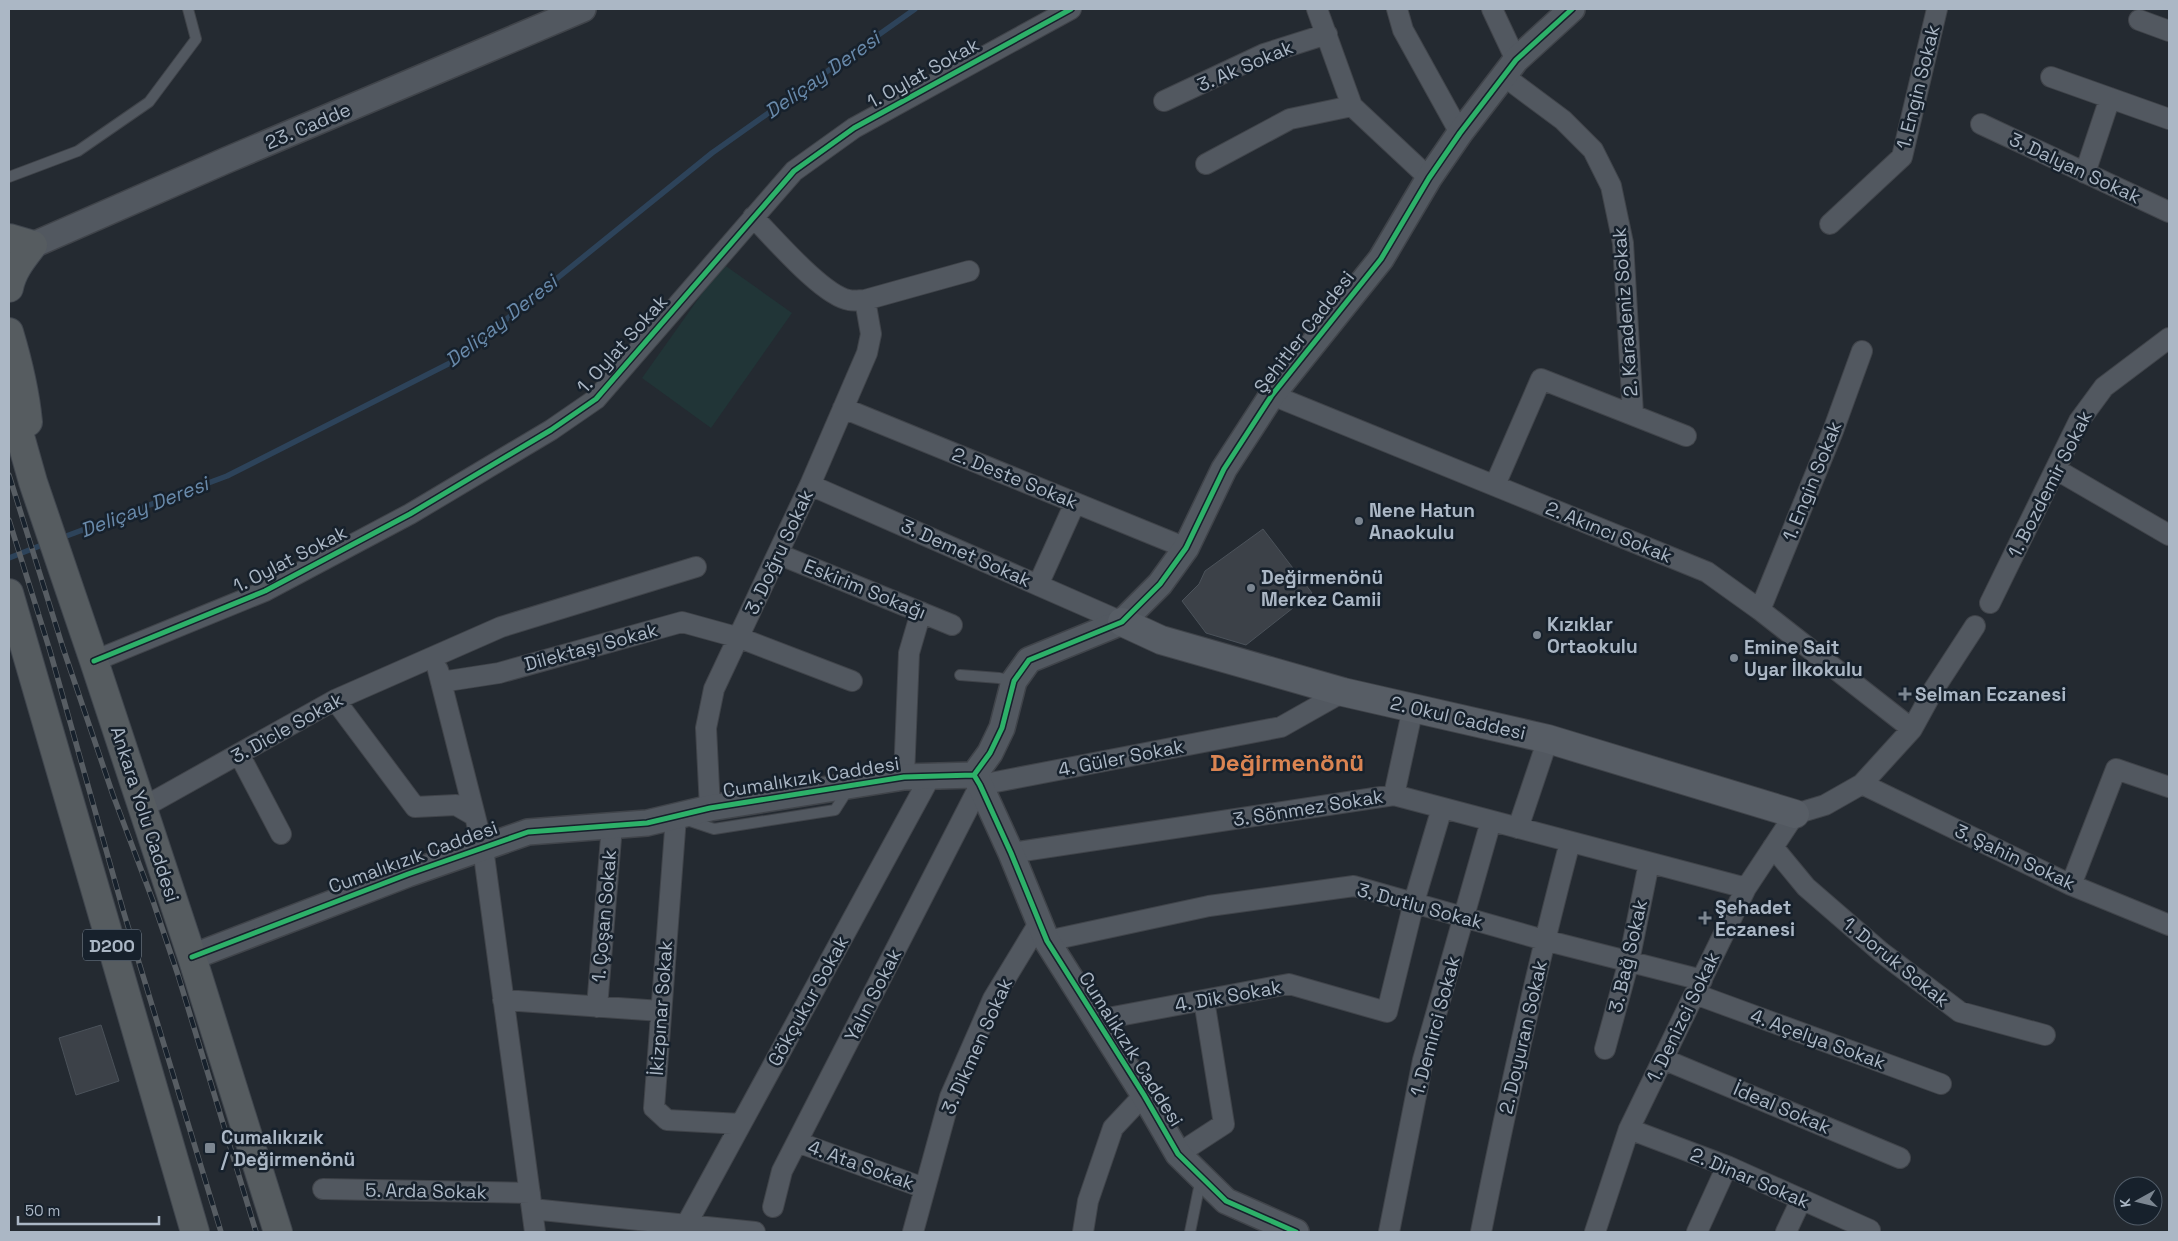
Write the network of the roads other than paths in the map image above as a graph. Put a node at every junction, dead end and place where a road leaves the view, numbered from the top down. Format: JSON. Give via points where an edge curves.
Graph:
{"nodes":[{"id":1,"x":188,"y":9,"type":"edge"},
{"id":2,"x":583,"y":9,"type":"edge"},
{"id":3,"x":1071,"y":9,"type":"edge"},
{"id":4,"x":1317,"y":9,"type":"edge"},
{"id":5,"x":1397,"y":9,"type":"edge"},
{"id":6,"x":1492,"y":9,"type":"edge"},
{"id":7,"x":1572,"y":9,"type":"edge"},
{"id":8,"x":1937,"y":9,"type":"edge"},
{"id":9,"x":2138,"y":20,"type":"dead end"},
{"id":10,"x":2169,"y":31,"type":"edge"},
{"id":11,"x":1327,"y":34,"type":"junction"},
{"id":12,"x":1510,"y":68,"type":"junction"},
{"id":13,"x":2051,"y":77,"type":"dead end"},
{"id":14,"x":2110,"y":98,"type":"junction"},
{"id":15,"x":1164,"y":101,"type":"dead end"},
{"id":16,"x":1352,"y":106,"type":"junction"},
{"id":17,"x":2169,"y":119,"type":"edge"},
{"id":18,"x":1981,"y":124,"type":"dead end"},
{"id":19,"x":1460,"y":132,"type":"junction"},
{"id":20,"x":1206,"y":164,"type":"dead end"},
{"id":21,"x":2085,"y":173,"type":"junction"},
{"id":22,"x":9,"y":177,"type":"edge"},
{"id":23,"x":1429,"y":178,"type":"junction"},
{"id":24,"x":2169,"y":212,"type":"edge"},
{"id":25,"x":753,"y":217,"type":"junction"},
{"id":26,"x":1830,"y":224,"type":"dead end"},
{"id":27,"x":21,"y":242,"type":"edge"},
{"id":28,"x":969,"y":271,"type":"dead end"},
{"id":29,"x":9,"y":288,"type":"edge"},
{"id":30,"x":865,"y":300,"type":"junction"},
{"id":31,"x":9,"y":332,"type":"edge"},
{"id":32,"x":2169,"y":338,"type":"edge"},
{"id":33,"x":1862,"y":351,"type":"dead end"},
{"id":34,"x":1272,"y":395,"type":"junction"},
{"id":35,"x":9,"y":398,"type":"edge"},
{"id":36,"x":843,"y":408,"type":"junction"},
{"id":37,"x":1633,"y":414,"type":"junction"},
{"id":38,"x":1686,"y":436,"type":"dead end"},
{"id":39,"x":2056,"y":470,"type":"junction"},
{"id":40,"x":31,"y":474,"type":"junction"},
{"id":41,"x":810,"y":485,"type":"junction"},
{"id":42,"x":1495,"y":485,"type":"junction"},
{"id":43,"x":1075,"y":503,"type":"junction"},
{"id":44,"x":2169,"y":535,"type":"edge"},
{"id":45,"x":1186,"y":548,"type":"junction"},
{"id":46,"x":778,"y":554,"type":"junction"},
{"id":47,"x":696,"y":566,"type":"dead end"},
{"id":48,"x":1038,"y":585,"type":"junction"},
{"id":49,"x":9,"y":592,"type":"edge"},
{"id":50,"x":1990,"y":603,"type":"dead end"},
{"id":51,"x":1760,"y":610,"type":"junction"},
{"id":52,"x":921,"y":612,"type":"junction"},
{"id":53,"x":1122,"y":622,"type":"junction"},
{"id":54,"x":952,"y":625,"type":"dead end"},
{"id":55,"x":1975,"y":626,"type":"dead end"},
{"id":56,"x":740,"y":638,"type":"junction"},
{"id":57,"x":435,"y":656,"type":"junction"},
{"id":58,"x":94,"y":661,"type":"junction"},
{"id":59,"x":960,"y":675,"type":"dead end"},
{"id":60,"x":852,"y":681,"type":"dead end"},
{"id":61,"x":1014,"y":681,"type":"junction"},
{"id":62,"x":441,"y":682,"type":"junction"},
{"id":63,"x":1343,"y":692,"type":"junction"},
{"id":64,"x":335,"y":700,"type":"junction"},
{"id":65,"x":1412,"y":708,"type":"junction"},
{"id":66,"x":1912,"y":728,"type":"junction"},
{"id":67,"x":1548,"y":739,"type":"junction"},
{"id":68,"x":239,"y":754,"type":"junction"},
{"id":69,"x":904,"y":777,"type":"junction"},
{"id":70,"x":930,"y":777,"type":"junction"},
{"id":71,"x":977,"y":780,"type":"junction"},
{"id":72,"x":1862,"y":784,"type":"junction"},
{"id":73,"x":850,"y":785,"type":"junction"},
{"id":74,"x":2169,"y":787,"type":"edge"},
{"id":75,"x":1394,"y":795,"type":"junction"},
{"id":76,"x":142,"y":808,"type":"junction"},
{"id":77,"x":710,"y":808,"type":"junction"},
{"id":78,"x":1442,"y":808,"type":"junction"},
{"id":79,"x":1795,"y":814,"type":"junction"},
{"id":80,"x":474,"y":816,"type":"junction"},
{"id":81,"x":676,"y":817,"type":"junction"},
{"id":82,"x":1491,"y":821,"type":"junction"},
{"id":83,"x":612,"y":826,"type":"junction"},
{"id":84,"x":1518,"y":828,"type":"junction"},
{"id":85,"x":281,"y":834,"type":"dead end"},
{"id":86,"x":1570,"y":842,"type":"junction"},
{"id":87,"x":1773,"y":847,"type":"junction"},
{"id":88,"x":483,"y":848,"type":"junction"},
{"id":89,"x":1011,"y":853,"type":"junction"},
{"id":90,"x":1649,"y":863,"type":"junction"},
{"id":91,"x":2071,"y":885,"type":"junction"},
{"id":92,"x":1746,"y":888,"type":"junction"},
{"id":93,"x":1414,"y":902,"type":"junction"},
{"id":94,"x":1464,"y":918,"type":"junction"},
{"id":95,"x":2169,"y":923,"type":"edge"},
{"id":96,"x":1043,"y":932,"type":"junction"},
{"id":97,"x":1544,"y":940,"type":"junction"},
{"id":98,"x":192,"y":958,"type":"junction"},
{"id":99,"x":1629,"y":962,"type":"junction"},
{"id":100,"x":1698,"y":987,"type":"junction"},
{"id":101,"x":503,"y":1000,"type":"junction"},
{"id":102,"x":1204,"y":1000,"type":"junction"},
{"id":103,"x":597,"y":1006,"type":"junction"},
{"id":104,"x":661,"y":1011,"type":"junction"},
{"id":105,"x":1097,"y":1020,"type":"junction"},
{"id":106,"x":2045,"y":1034,"type":"dead end"},
{"id":107,"x":1605,"y":1049,"type":"dead end"},
{"id":108,"x":1663,"y":1059,"type":"junction"},
{"id":109,"x":1941,"y":1084,"type":"dead end"},
{"id":110,"x":1144,"y":1095,"type":"junction"},
{"id":111,"x":741,"y":1124,"type":"junction"},
{"id":112,"x":1629,"y":1129,"type":"junction"},
{"id":113,"x":798,"y":1142,"type":"junction"},
{"id":114,"x":1178,"y":1154,"type":"junction"},
{"id":115,"x":1900,"y":1158,"type":"dead end"},
{"id":116,"x":1727,"y":1166,"type":"junction"},
{"id":117,"x":1201,"y":1177,"type":"junction"},
{"id":118,"x":924,"y":1188,"type":"junction"},
{"id":119,"x":323,"y":1189,"type":"dead end"},
{"id":120,"x":1802,"y":1200,"type":"junction"},
{"id":121,"x":531,"y":1201,"type":"junction"},
{"id":122,"x":773,"y":1206,"type":"dead end"},
{"id":123,"x":686,"y":1225,"type":"junction"},
{"id":124,"x":1870,"y":1230,"type":"dead end"},
{"id":125,"x":195,"y":1232,"type":"edge"},
{"id":126,"x":278,"y":1232,"type":"edge"},
{"id":127,"x":535,"y":1232,"type":"edge"},
{"id":128,"x":755,"y":1232,"type":"edge"},
{"id":129,"x":913,"y":1232,"type":"edge"},
{"id":130,"x":1083,"y":1232,"type":"edge"},
{"id":131,"x":1190,"y":1232,"type":"edge"},
{"id":132,"x":1296,"y":1232,"type":"edge"},
{"id":133,"x":1389,"y":1232,"type":"edge"},
{"id":134,"x":1481,"y":1232,"type":"edge"},
{"id":135,"x":1595,"y":1232,"type":"edge"},
{"id":136,"x":1697,"y":1232,"type":"edge"},
{"id":137,"x":1786,"y":1232,"type":"edge"}],
"edges":[{"from":1,"to":22,"type":"lane","via":[[196,39],[149,102],[78,151]]},
{"from":2,"to":27,"type":"street","name":"23. Cadde"},
{"from":3,"to":25,"type":"street","name":"1. Oylat Sokak","via":[[854,128],[794,171]]},
{"from":4,"to":11,"type":"street"},
{"from":5,"to":19,"type":"street","via":[[1403,30]]},
{"from":6,"to":12,"type":"street"},
{"from":7,"to":12,"type":"street","name":"Şehitler Caddesi"},
{"from":8,"to":26,"type":"street","name":"1. Engin Sokak","via":[[1902,157]]},
{"from":9,"to":10,"type":"street"},
{"from":11,"to":15,"type":"street","name":"3. Ak Sokak","via":[[1264,54]]},
{"from":11,"to":16,"type":"street"},
{"from":12,"to":19,"type":"street","name":"Şehitler Caddesi"},
{"from":12,"to":37,"type":"street","name":"2. Karadeniz Sokak","via":[[1593,150],[1611,186],[1624,243]]},
{"from":13,"to":14,"type":"street"},
{"from":14,"to":17,"type":"street"},
{"from":14,"to":21,"type":"street"},
{"from":16,"to":20,"type":"street","via":[[1290,119]]},
{"from":16,"to":23,"type":"street"},
{"from":18,"to":21,"type":"street","name":"3. Dalyan Sokak"},
{"from":19,"to":23,"type":"street","name":"Şehitler Caddesi"},
{"from":21,"to":24,"type":"street","name":"3. Dalyan Sokak"},
{"from":23,"to":34,"type":"street","name":"Şehitler Caddesi","via":[[1381,260]]},
{"from":25,"to":30,"type":"street","via":[[831,292],[849,300]]},
{"from":25,"to":58,"type":"street","name":"1. Oylat Sokak","via":[[596,399],[551,430],[410,514],[265,591]]},
{"from":27,"to":29,"type":"highway","via":[[22,260]]},
{"from":28,"to":30,"type":"street"},
{"from":30,"to":36,"type":"street","name":"3. Doğru Sokak","via":[[871,334],[867,353]]},
{"from":31,"to":40,"type":"highway","via":[[26,400]]},
{"from":32,"to":39,"type":"street","name":"1. Bozdemir Sokak","via":[[2104,387],[2079,421]]},
{"from":33,"to":51,"type":"street","name":"1. Engin Sokak"},
{"from":34,"to":42,"type":"street","name":"2. Akıncı Sokak"},
{"from":34,"to":45,"type":"street","name":"Şehitler Caddesi","via":[[1224,469]]},
{"from":35,"to":40,"type":"highway","name":"Ankara Yolu Caddesi"},
{"from":36,"to":41,"type":"street","name":"3. Doğru Sokak"},
{"from":36,"to":43,"type":"street","name":"2. Deste Sokak"},
{"from":37,"to":38,"type":"street"},
{"from":37,"to":42,"type":"street","via":[[1541,379]]},
{"from":39,"to":44,"type":"street"},
{"from":39,"to":50,"type":"street","name":"1. Bozdemir Sokak"},
{"from":40,"to":58,"type":"highway","name":"Ankara Yolu Caddesi"},
{"from":41,"to":46,"type":"street","name":"3. Doğru Sokak"},
{"from":41,"to":48,"type":"street","name":"3. Demet Sokak"},
{"from":42,"to":51,"type":"street","name":"2. Akıncı Sokak","via":[[1707,572]]},
{"from":43,"to":45,"type":"street","name":"2. Deste Sokak"},
{"from":43,"to":48,"type":"street"},
{"from":45,"to":53,"type":"street","name":"Şehitler Caddesi","via":[[1160,584]]},
{"from":46,"to":52,"type":"street","name":"Eskirim Sokağı"},
{"from":46,"to":56,"type":"street","name":"3. Doğru Sokak"},
{"from":47,"to":57,"type":"street","name":"3. Dicle Sokak","via":[[501,626]]},
{"from":48,"to":53,"type":"street","name":"3. Demet Sokak"},
{"from":49,"to":125,"type":"highway","number":"D200"},
{"from":51,"to":66,"type":"street","name":"2. Akıncı Sokak"},
{"from":52,"to":54,"type":"street","name":"Eskirim Sokağı"},
{"from":52,"to":69,"type":"street","via":[[910,652]]},
{"from":53,"to":61,"type":"street","name":"Şehitler Caddesi","via":[[1029,660]]},
{"from":53,"to":63,"type":"main road","name":"2. Okul Caddesi","via":[[1161,640]]},
{"from":55,"to":66,"type":"street"},
{"from":56,"to":60,"type":"street","name":"Dilektaşı Sokak"},
{"from":56,"to":62,"type":"street","name":"Dilektaşı Sokak","via":[[682,622],[499,672]]},
{"from":56,"to":77,"type":"street","name":"3. Doğru Sokak","via":[[714,689],[706,728]]},
{"from":57,"to":62,"type":"street"},
{"from":57,"to":64,"type":"street","name":"3. Dicle Sokak"},
{"from":58,"to":76,"type":"highway","name":"Ankara Yolu Caddesi"},
{"from":59,"to":61,"type":"lane"},
{"from":61,"to":71,"type":"street","name":"Şehitler Caddesi","via":[[1002,728]]},
{"from":62,"to":80,"type":"street"},
{"from":63,"to":65,"type":"main road","name":"2. Okul Caddesi"},
{"from":63,"to":71,"type":"street","name":"4. Güler Sokak","via":[[1281,727]]},
{"from":64,"to":68,"type":"street","name":"3. Dicle Sokak"},
{"from":64,"to":80,"type":"street","via":[[415,807],[456,805]]},
{"from":65,"to":67,"type":"main road","name":"2. Okul Caddesi"},
{"from":65,"to":75,"type":"street"},
{"from":66,"to":72,"type":"street"},
{"from":67,"to":79,"type":"main road","name":"2. Okul Caddesi"},
{"from":67,"to":84,"type":"street"},
{"from":68,"to":76,"type":"street","name":"3. Dicle Sokak"},
{"from":68,"to":85,"type":"street"},
{"from":69,"to":70,"type":"street","name":"Cumalıkızık Caddesi"},
{"from":69,"to":73,"type":"street","name":"Cumalıkızık Caddesi"},
{"from":70,"to":71,"type":"street","name":"Cumalıkızık Caddesi"},
{"from":70,"to":111,"type":"street","name":"Gökçukur Sokak"},
{"from":71,"to":89,"type":"street","name":"Cumalıkızık Caddesi"},
{"from":71,"to":113,"type":"street","name":"Yalın Sokak"},
{"from":72,"to":79,"type":"street","via":[[1824,805]]},
{"from":72,"to":91,"type":"street","name":"3. Şahin Sokak"},
{"from":73,"to":77,"type":"street","name":"Cumalıkızık Caddesi"},
{"from":73,"to":81,"type":"lane","via":[[836,810],[714,829]]},
{"from":74,"to":91,"type":"street","via":[[2116,768]]},
{"from":75,"to":78,"type":"street","name":"3. Sönmez Sokak"},
{"from":75,"to":89,"type":"street","name":"3. Sönmez Sokak"},
{"from":76,"to":98,"type":"highway","name":"Ankara Yolu Caddesi"},
{"from":77,"to":81,"type":"street","name":"Cumalıkızık Caddesi"},
{"from":78,"to":82,"type":"street","name":"3. Sönmez Sokak"},
{"from":78,"to":93,"type":"street"},
{"from":79,"to":87,"type":"street","name":"1. Denizci Sokak"},
{"from":80,"to":88,"type":"street"},
{"from":81,"to":83,"type":"street","name":"Cumalıkızık Caddesi","via":[[647,824]]},
{"from":81,"to":104,"type":"street","name":"İkizpınar Sokak"},
{"from":82,"to":84,"type":"street","name":"3. Sönmez Sokak"},
{"from":82,"to":94,"type":"street","name":"1. Demirci Sokak"},
{"from":83,"to":88,"type":"street","name":"Cumalıkızık Caddesi","via":[[528,832]]},
{"from":83,"to":103,"type":"street","name":"1. Çoşan Sokak"},
{"from":84,"to":86,"type":"street","name":"3. Sönmez Sokak"},
{"from":86,"to":90,"type":"street","name":"3. Sönmez Sokak"},
{"from":86,"to":97,"type":"street","name":"2. Doyuran Sokak"},
{"from":87,"to":92,"type":"street","name":"1. Denizci Sokak"},
{"from":87,"to":106,"type":"street","name":"1. Doruk Sokak","via":[[1806,888],[1881,952],[1960,1012]]},
{"from":88,"to":98,"type":"street","name":"Cumalıkızık Caddesi"},
{"from":88,"to":101,"type":"street"},
{"from":89,"to":96,"type":"street","name":"Cumalıkızık Caddesi"},
{"from":90,"to":92,"type":"street","name":"3. Sönmez Sokak"},
{"from":90,"to":99,"type":"street","name":"3. Bağ Sokak"},
{"from":91,"to":95,"type":"street","name":"3. Şahin Sokak"},
{"from":92,"to":100,"type":"street","name":"1. Denizci Sokak"},
{"from":93,"to":94,"type":"street","name":"3. Dutlu Sokak"},
{"from":93,"to":96,"type":"street","name":"3. Dutlu Sokak","via":[[1354,886]]},
{"from":93,"to":102,"type":"street","name":"4. Dik Sokak","via":[[1387,1012],[1289,984]]},
{"from":94,"to":97,"type":"street","name":"3. Dutlu Sokak"},
{"from":94,"to":133,"type":"street","name":"1. Demirci Sokak","via":[[1423,1060]]},
{"from":96,"to":105,"type":"street","name":"Cumalıkızık Caddesi"},
{"from":96,"to":118,"type":"street","name":"3. Dikmen Sokak","via":[[993,1000],[950,1097]]},
{"from":97,"to":99,"type":"street","name":"3. Dutlu Sokak"},
{"from":97,"to":134,"type":"street","name":"2. Doyuran Sokak"},
{"from":98,"to":126,"type":"highway","name":"Ankara Yolu Caddesi"},
{"from":99,"to":100,"type":"street","name":"3. Dutlu Sokak"},
{"from":99,"to":107,"type":"street","name":"3. Bağ Sokak"},
{"from":100,"to":108,"type":"street","name":"1. Denizci Sokak"},
{"from":100,"to":109,"type":"street","name":"4. Açelya Sokak"},
{"from":101,"to":103,"type":"street"},
{"from":101,"to":121,"type":"street"},
{"from":102,"to":105,"type":"street","name":"4. Dik Sokak"},
{"from":102,"to":114,"type":"street","via":[[1224,1124]]},
{"from":103,"to":104,"type":"street"},
{"from":104,"to":111,"type":"street","name":"İkizpınar Sokak","via":[[654,1108],[667,1120]]},
{"from":105,"to":110,"type":"street","name":"Cumalıkızık Caddesi"},
{"from":108,"to":112,"type":"street","name":"1. Denizci Sokak"},
{"from":108,"to":115,"type":"street","name":"İdeal Sokak"},
{"from":110,"to":114,"type":"street","name":"Cumalıkızık Caddesi"},
{"from":110,"to":130,"type":"street","via":[[1113,1128],[1088,1201]]},
{"from":111,"to":123,"type":"street","name":"Gökçukur Sokak"},
{"from":112,"to":116,"type":"street","name":"2. Dinar Sokak"},
{"from":112,"to":135,"type":"street","name":"1. Denizci Sokak"},
{"from":113,"to":118,"type":"street","name":"4. Ata Sokak"},
{"from":113,"to":122,"type":"street","name":"Yalın Sokak","via":[[782,1171]]},
{"from":114,"to":117,"type":"street","name":"Cumalıkızık Caddesi"},
{"from":116,"to":120,"type":"street","name":"2. Dinar Sokak"},
{"from":116,"to":136,"type":"street"},
{"from":117,"to":131,"type":"lane"},
{"from":117,"to":132,"type":"street","name":"Cumalıkızık Caddesi","via":[[1226,1201]]},
{"from":118,"to":129,"type":"street","name":"3. Dikmen Sokak"},
{"from":119,"to":121,"type":"street","name":"5. Arda Sokak"},
{"from":120,"to":124,"type":"street","name":"2. Dinar Sokak"},
{"from":120,"to":137,"type":"street"},
{"from":121,"to":123,"type":"street","name":"5. Arda Sokak"},
{"from":121,"to":127,"type":"street"},
{"from":123,"to":128,"type":"street","name":"5. Arda Sokak"}]}
